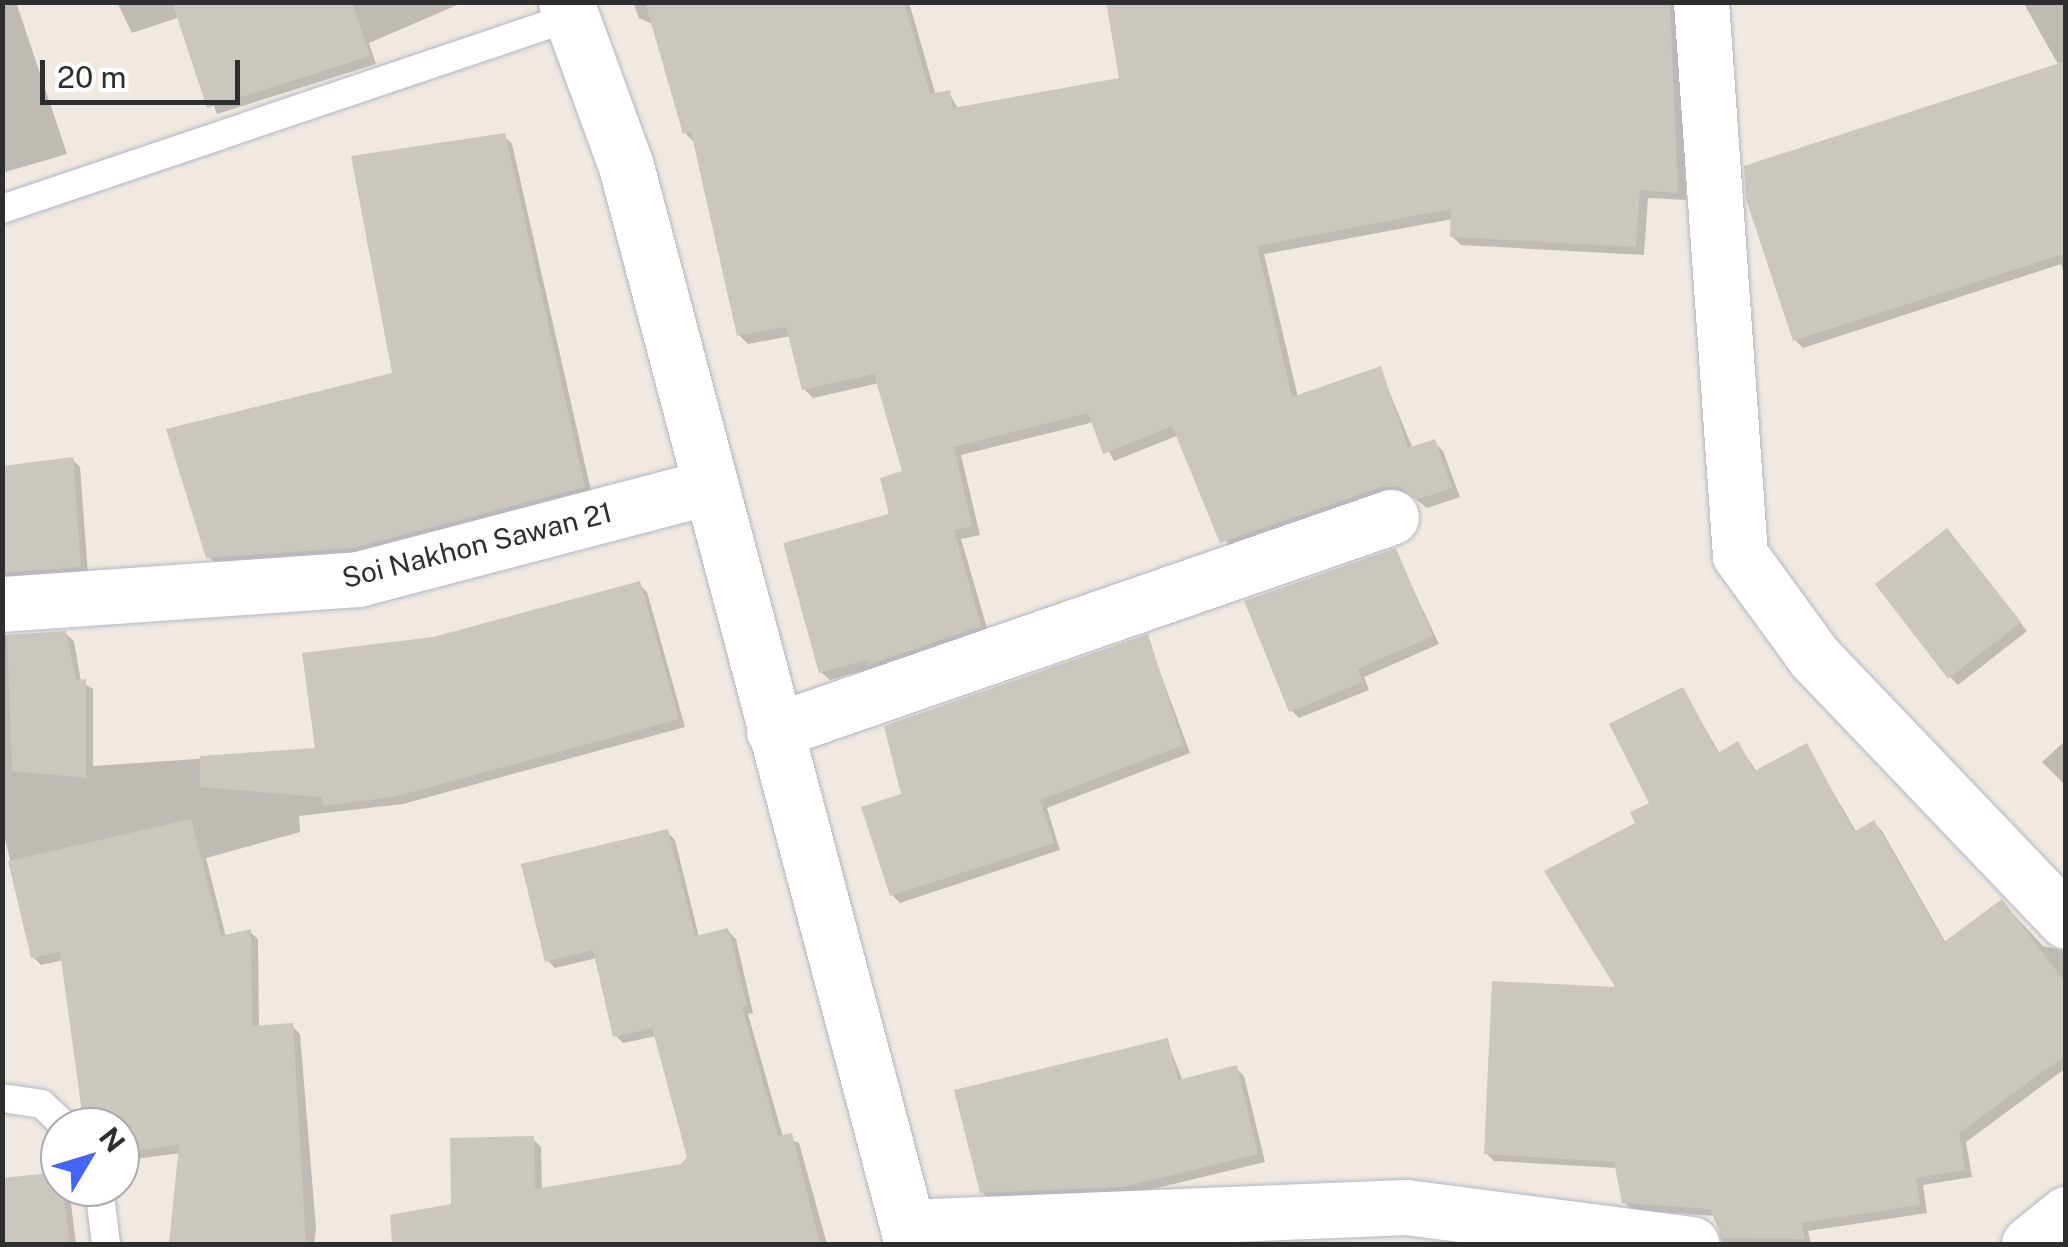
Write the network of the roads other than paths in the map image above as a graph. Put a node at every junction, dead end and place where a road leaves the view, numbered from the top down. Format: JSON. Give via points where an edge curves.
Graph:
{"nodes":[{"id":1,"x":1700,"y":2,"type":"edge"},
{"id":2,"x":569,"y":10,"type":"edge"},
{"id":3,"x":2,"y":210,"type":"edge"},
{"id":4,"x":709,"y":487,"type":"junction"},
{"id":5,"x":1391,"y":517,"type":"dead end"},
{"id":6,"x":2,"y":604,"type":"edge"},
{"id":7,"x":774,"y":731,"type":"junction"},
{"id":8,"x":2066,"y":922,"type":"edge"},
{"id":9,"x":2,"y":1098,"type":"edge"},
{"id":10,"x":45,"y":1107,"type":"edge"},
{"id":11,"x":101,"y":1207,"type":"edge"},
{"id":12,"x":2066,"y":1214,"type":"edge"},
{"id":13,"x":910,"y":1236,"type":"edge"},
{"id":14,"x":106,"y":1244,"type":"edge"},
{"id":15,"x":1692,"y":1244,"type":"edge"},
{"id":16,"x":2029,"y":1244,"type":"edge"}],
"edges":[{"from":1,"to":8,"type":"street","via":[[1740,555],[1814,656]]},
{"from":2,"to":3,"type":"lane"},
{"from":2,"to":4,"type":"street","via":[[626,166]]},
{"from":4,"to":6,"type":"street","name":"Soi Nakhon Sawan 21","via":[[358,579]]},
{"from":4,"to":7,"type":"street"},
{"from":5,"to":7,"type":"street"},
{"from":7,"to":13,"type":"street"},
{"from":9,"to":10,"type":"lane"},
{"from":11,"to":14,"type":"lane"},
{"from":12,"to":16,"type":"street"},
{"from":13,"to":15,"type":"street","via":[[1406,1207]]}]}
